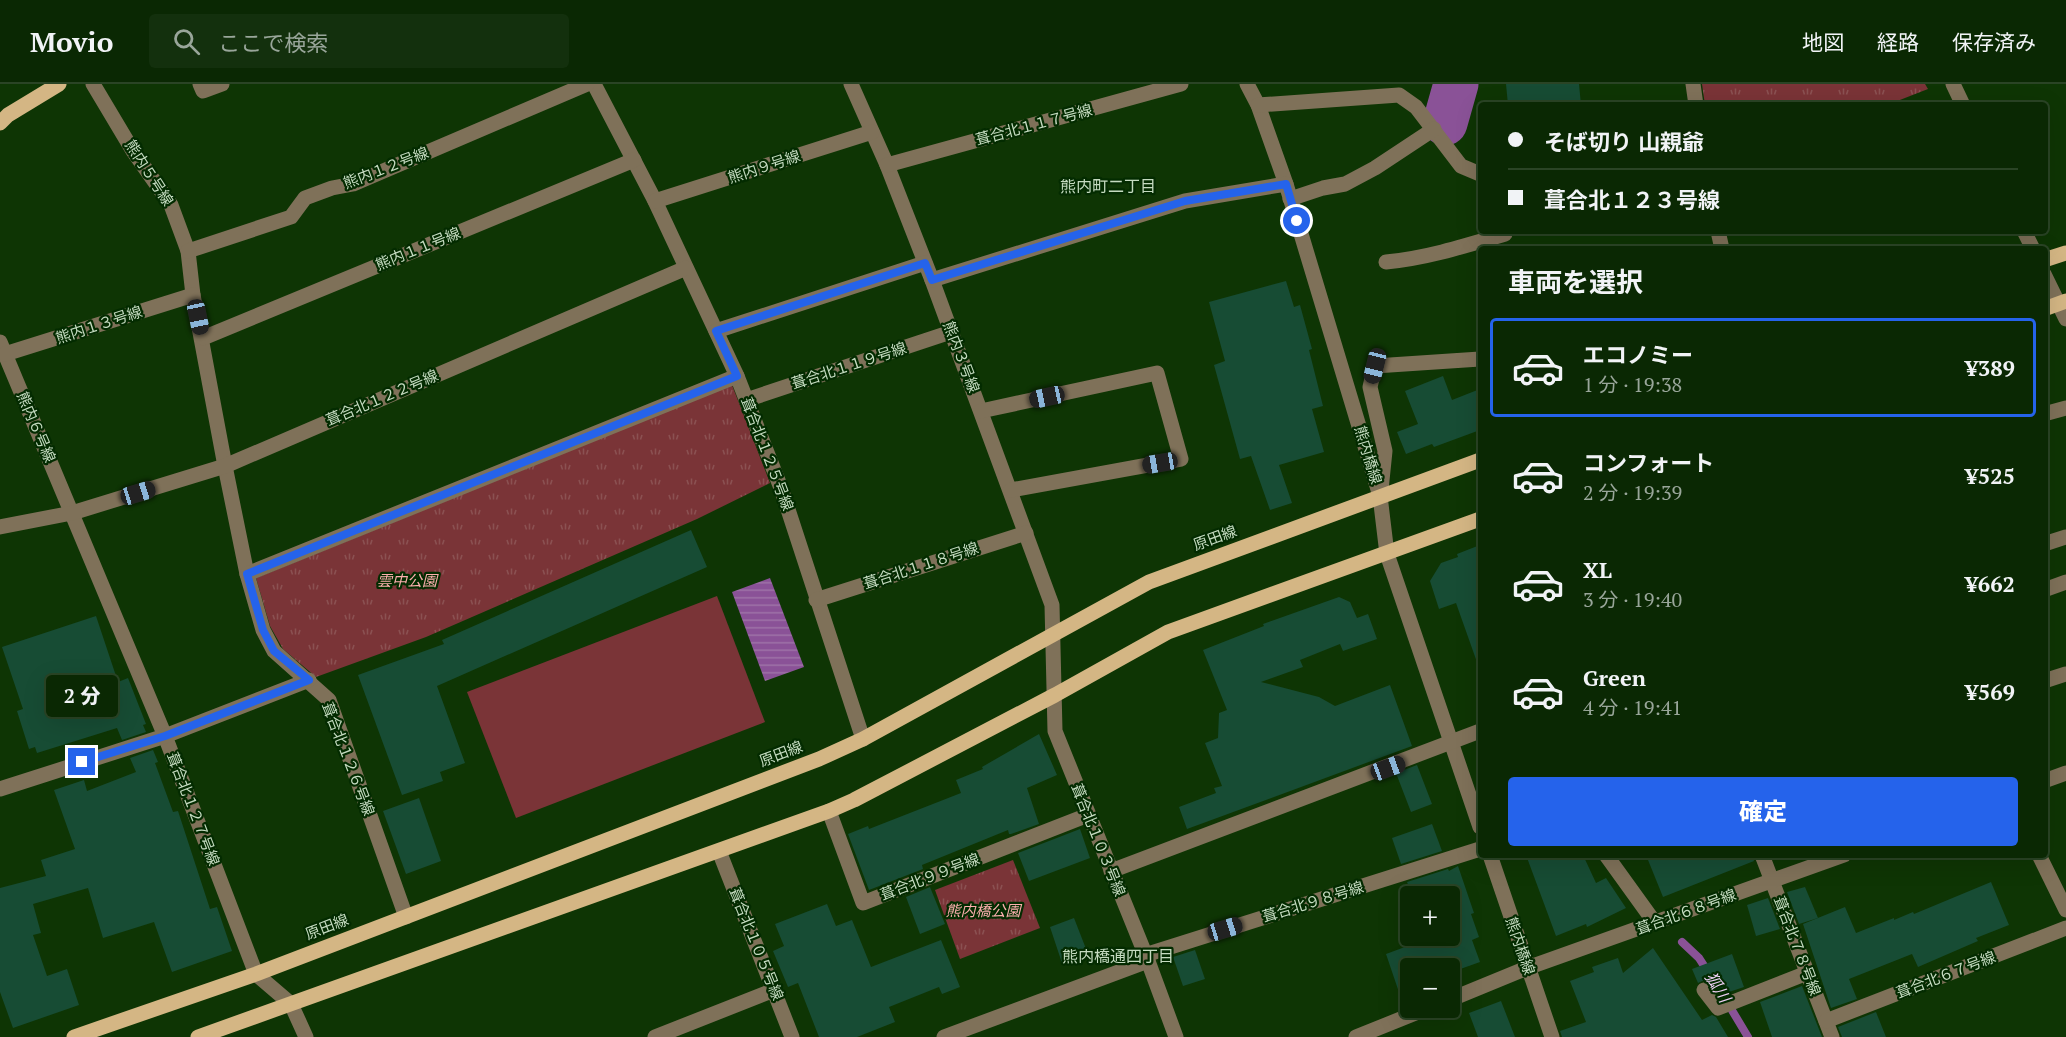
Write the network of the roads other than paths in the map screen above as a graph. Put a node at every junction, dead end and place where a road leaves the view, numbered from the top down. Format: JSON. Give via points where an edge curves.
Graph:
{"nodes":[{"id":1,"x":59,"y":84,"type":"edge"},
{"id":2,"x":93,"y":84,"type":"edge"},
{"id":3,"x":200,"y":84,"type":"edge"},
{"id":4,"x":222,"y":84,"type":"edge"},
{"id":5,"x":587,"y":84,"type":"edge"},
{"id":6,"x":594,"y":84,"type":"edge"},
{"id":7,"x":850,"y":84,"type":"edge"},
{"id":8,"x":1181,"y":84,"type":"edge"},
{"id":9,"x":1247,"y":84,"type":"edge"},
{"id":10,"x":1693,"y":84,"type":"edge"},
{"id":11,"x":1953,"y":84,"type":"edge"},
{"id":12,"x":1696,"y":102,"type":"edge"},
{"id":13,"x":1962,"y":102,"type":"edge"},
{"id":14,"x":1258,"y":105,"type":"junction"},
{"id":15,"x":0,"y":123,"type":"edge"},
{"id":16,"x":1434,"y":129,"type":"junction"},
{"id":17,"x":872,"y":132,"type":"junction"},
{"id":18,"x":634,"y":160,"type":"junction"},
{"id":19,"x":886,"y":165,"type":"junction"},
{"id":20,"x":1478,"y":173,"type":"edge"},
{"id":21,"x":1288,"y":192,"type":"junction"},
{"id":22,"x":656,"y":201,"type":"junction"},
{"id":23,"x":1506,"y":238,"type":"edge"},
{"id":24,"x":188,"y":250,"type":"junction"},
{"id":25,"x":2066,"y":253,"type":"edge"},
{"id":26,"x":2048,"y":259,"type":"edge"},
{"id":27,"x":1386,"y":262,"type":"dead end"},
{"id":28,"x":925,"y":263,"type":"junction"},
{"id":29,"x":686,"y":268,"type":"junction"},
{"id":30,"x":932,"y":280,"type":"junction"},
{"id":31,"x":2048,"y":284,"type":"edge"},
{"id":32,"x":193,"y":295,"type":"junction"},
{"id":33,"x":2056,"y":305,"type":"edge"},
{"id":34,"x":2066,"y":319,"type":"edge"},
{"id":35,"x":716,"y":331,"type":"junction"},
{"id":36,"x":951,"y":332,"type":"junction"},
{"id":37,"x":203,"y":338,"type":"junction"},
{"id":38,"x":3,"y":348,"type":"edge"},
{"id":39,"x":1478,"y":359,"type":"edge"},
{"id":40,"x":737,"y":376,"type":"junction"},
{"id":41,"x":746,"y":400,"type":"junction"},
{"id":42,"x":2066,"y":408,"type":"edge"},
{"id":43,"x":981,"y":411,"type":"junction"},
{"id":44,"x":2048,"y":413,"type":"edge"},
{"id":45,"x":1478,"y":461,"type":"edge"},
{"id":46,"x":225,"y":466,"type":"junction"},
{"id":47,"x":1011,"y":490,"type":"junction"},
{"id":48,"x":1380,"y":496,"type":"junction"},
{"id":49,"x":72,"y":513,"type":"junction"},
{"id":50,"x":1478,"y":520,"type":"edge"},
{"id":51,"x":0,"y":527,"type":"edge"},
{"id":52,"x":1026,"y":533,"type":"junction"},
{"id":53,"x":2066,"y":537,"type":"edge"},
{"id":54,"x":2048,"y":543,"type":"edge"},
{"id":55,"x":1387,"y":554,"type":"junction"},
{"id":56,"x":247,"y":574,"type":"junction"},
{"id":57,"x":2066,"y":582,"type":"edge"},
{"id":58,"x":2048,"y":589,"type":"edge"},
{"id":59,"x":816,"y":600,"type":"junction"},
{"id":60,"x":1053,"y":636,"type":"junction"},
{"id":61,"x":2066,"y":674,"type":"edge"},
{"id":62,"x":309,"y":680,"type":"junction"},
{"id":63,"x":2048,"y":680,"type":"edge"},
{"id":64,"x":1055,"y":695,"type":"junction"},
{"id":65,"x":1478,"y":732,"type":"edge"},
{"id":66,"x":165,"y":736,"type":"junction"},
{"id":67,"x":863,"y":739,"type":"junction"},
{"id":68,"x":1452,"y":744,"type":"junction"},
{"id":69,"x":2066,"y":773,"type":"edge"},
{"id":70,"x":2048,"y":780,"type":"edge"},
{"id":71,"x":0,"y":789,"type":"edge"},
{"id":72,"x":829,"y":811,"type":"junction"},
{"id":73,"x":1088,"y":815,"type":"junction"},
{"id":74,"x":1478,"y":821,"type":"edge"},
{"id":75,"x":1478,"y":850,"type":"edge"},
{"id":76,"x":719,"y":852,"type":"junction"},
{"id":77,"x":1491,"y":858,"type":"edge"},
{"id":78,"x":1608,"y":858,"type":"edge"},
{"id":79,"x":1763,"y":858,"type":"edge"},
{"id":80,"x":1836,"y":858,"type":"edge"},
{"id":81,"x":2040,"y":858,"type":"edge"},
{"id":82,"x":1111,"y":871,"type":"junction"},
{"id":83,"x":1772,"y":882,"type":"junction"},
{"id":84,"x":2066,"y":910,"type":"edge"},
{"id":85,"x":406,"y":917,"type":"junction"},
{"id":86,"x":1655,"y":923,"type":"junction"},
{"id":87,"x":2066,"y":928,"type":"edge"},
{"id":88,"x":1146,"y":958,"type":"junction"},
{"id":89,"x":1527,"y":968,"type":"junction"},
{"id":90,"x":1807,"y":973,"type":"junction"},
{"id":91,"x":255,"y":974,"type":"junction"},
{"id":92,"x":774,"y":990,"type":"junction"},
{"id":93,"x":1704,"y":990,"type":"dead end"},
{"id":94,"x":1460,"y":995,"type":"edge"},
{"id":95,"x":291,"y":1004,"type":"junction"},
{"id":96,"x":1407,"y":1018,"type":"edge"},
{"id":97,"x":1826,"y":1021,"type":"junction"},
{"id":98,"x":1373,"y":1034,"type":"edge"},
{"id":99,"x":74,"y":1037,"type":"edge"},
{"id":100,"x":198,"y":1037,"type":"edge"},
{"id":101,"x":306,"y":1037,"type":"edge"},
{"id":102,"x":655,"y":1037,"type":"edge"},
{"id":103,"x":792,"y":1037,"type":"edge"},
{"id":104,"x":944,"y":1037,"type":"edge"},
{"id":105,"x":1176,"y":1037,"type":"edge"},
{"id":106,"x":1356,"y":1037,"type":"edge"},
{"id":107,"x":1552,"y":1037,"type":"edge"},
{"id":108,"x":1832,"y":1037,"type":"edge"}],
"edges":[{"from":1,"to":15,"type":"main road"},
{"from":2,"to":24,"type":"street","name":"熊内５号線","via":[[171,204]]},
{"from":3,"to":4,"type":"street","via":[[203,91]]},
{"from":5,"to":24,"type":"street","name":"熊内１２号線","via":[[352,184],[304,198],[291,217]]},
{"from":6,"to":18,"type":"street","name":"葺合北１２５号線"},
{"from":7,"to":17,"type":"street","name":"熊内３号線"},
{"from":8,"to":19,"type":"street","name":"葺合北１１７号線"},
{"from":9,"to":14,"type":"street","name":"熊内橋線"},
{"from":10,"to":12,"type":"street"},
{"from":11,"to":13,"type":"street"},
{"from":14,"to":16,"type":"street","via":[[1399,94]]},
{"from":14,"to":21,"type":"street","name":"熊内橋線"},
{"from":16,"to":20,"type":"street","via":[[1461,166]]},
{"from":16,"to":21,"type":"street","via":[[1344,184]]},
{"from":17,"to":19,"type":"street","name":"熊内３号線"},
{"from":17,"to":22,"type":"street","name":"熊内９号線"},
{"from":18,"to":22,"type":"street","name":"葺合北１２５号線"},
{"from":18,"to":37,"type":"street","name":"熊内１１号線"},
{"from":19,"to":28,"type":"street","name":"熊内３号線"},
{"from":21,"to":30,"type":"street","via":[[1185,201]]},
{"from":21,"to":48,"type":"street","name":"熊内橋線"},
{"from":22,"to":29,"type":"street","name":"葺合北１２５号線"},
{"from":23,"to":27,"type":"street"},
{"from":24,"to":32,"type":"street","name":"熊内５号線"},
{"from":25,"to":26,"type":"main road"},
{"from":28,"to":30,"type":"street","name":"熊内３号線"},
{"from":28,"to":35,"type":"street"},
{"from":29,"to":35,"type":"street","name":"葺合北１２５号線"},
{"from":29,"to":46,"type":"street","name":"葺合北１２２号線"},
{"from":30,"to":36,"type":"street","name":"熊内３号線"},
{"from":31,"to":33,"type":"street"},
{"from":32,"to":37,"type":"street","name":"熊内５号線"},
{"from":32,"to":38,"type":"street","name":"熊内１３号線"},
{"from":33,"to":34,"type":"street"},
{"from":35,"to":40,"type":"street","name":"葺合北１２５号線"},
{"from":36,"to":41,"type":"street","name":"葺合北１１９号線"},
{"from":36,"to":43,"type":"street","name":"熊内３号線"},
{"from":37,"to":46,"type":"street","name":"葺合北１２６号線"},
{"from":38,"to":49,"type":"street","name":"熊内６号線"},
{"from":39,"to":48,"type":"street","via":[[1375,366],[1370,387],[1385,451]]},
{"from":40,"to":41,"type":"street","name":"葺合北１２５号線"},
{"from":40,"to":56,"type":"street"},
{"from":41,"to":59,"type":"street","name":"葺合北１２５号線","via":[[781,488]]},
{"from":42,"to":44,"type":"street"},
{"from":43,"to":47,"type":"street","name":"熊内３号線"},
{"from":43,"to":47,"type":"street","via":[[1157,374],[1182,459]]},
{"from":45,"to":48,"type":"main road","name":"原田線"},
{"from":46,"to":49,"type":"street","name":"葺合北１２２号線"},
{"from":46,"to":56,"type":"street","name":"葺合北１２６号線"},
{"from":47,"to":52,"type":"street","name":"熊内３号線"},
{"from":48,"to":55,"type":"street","name":"熊内橋線"},
{"from":48,"to":60,"type":"main road","name":"原田線","via":[[1149,582]]},
{"from":49,"to":51,"type":"street","name":"葺合北１２２号線"},
{"from":49,"to":66,"type":"street","name":"葺合北１２７号線"},
{"from":50,"to":55,"type":"main road"},
{"from":52,"to":59,"type":"street","name":"葺合北１１８号線"},
{"from":52,"to":60,"type":"street","name":"熊内３号線","via":[[1052,605]]},
{"from":53,"to":54,"type":"street"},
{"from":55,"to":64,"type":"main road","via":[[1168,632]]},
{"from":55,"to":68,"type":"street","name":"熊内橋線"},
{"from":56,"to":62,"type":"street","name":"葺合北１２６号線","via":[[263,630],[274,651]]},
{"from":57,"to":58,"type":"street"},
{"from":59,"to":67,"type":"street","name":"葺合北１２５号線"},
{"from":60,"to":64,"type":"street","name":"葺合北１０３号線"},
{"from":60,"to":67,"type":"main road","name":"原田線"},
{"from":61,"to":63,"type":"street"},
{"from":62,"to":66,"type":"street"},
{"from":62,"to":85,"type":"street","name":"葺合北１２６号線","via":[[329,700]]},
{"from":64,"to":72,"type":"main road"},
{"from":64,"to":73,"type":"street","name":"葺合北１０３号線","via":[[1055,731]]},
{"from":65,"to":68,"type":"street"},
{"from":66,"to":71,"type":"street"},
{"from":66,"to":91,"type":"street","name":"葺合北１２７号線"},
{"from":67,"to":85,"type":"main road","name":"原田線"},
{"from":68,"to":74,"type":"street","name":"熊内橋線"},
{"from":68,"to":82,"type":"street"},
{"from":69,"to":70,"type":"street"},
{"from":72,"to":73,"type":"street","name":"葺合北９９号線","via":[[863,903]]},
{"from":72,"to":76,"type":"main road"},
{"from":73,"to":82,"type":"street","name":"葺合北１０３号線"},
{"from":75,"to":88,"type":"street","name":"葺合北９８号線"},
{"from":76,"to":92,"type":"street","name":"葺合北１０５号線"},
{"from":76,"to":95,"type":"main road"},
{"from":77,"to":89,"type":"street","name":"熊内橋線"},
{"from":78,"to":86,"type":"street"},
{"from":79,"to":83,"type":"street","name":"葺合北７８号線"},
{"from":80,"to":83,"type":"street","name":"葺合北６８号線"},
{"from":81,"to":84,"type":"street"},
{"from":82,"to":88,"type":"street","name":"葺合北１０３号線"},
{"from":83,"to":86,"type":"street","name":"葺合北６８号線"},
{"from":83,"to":90,"type":"street","name":"葺合北７８号線"},
{"from":85,"to":91,"type":"main road","name":"原田線"},
{"from":86,"to":89,"type":"street","name":"葺合北６８号線"},
{"from":87,"to":97,"type":"street","name":"葺合北６７号線"},
{"from":88,"to":104,"type":"street","name":"葺合北９８号線"},
{"from":88,"to":105,"type":"street","name":"葺合北１０３号線"},
{"from":89,"to":94,"type":"street","name":"葺合北６８号線"},
{"from":89,"to":107,"type":"street","name":"熊内橋線"},
{"from":90,"to":93,"type":"street","via":[[1718,1008]]},
{"from":90,"to":97,"type":"street","name":"葺合北７８号線"},
{"from":91,"to":95,"type":"street"},
{"from":91,"to":99,"type":"main road","name":"原田線"},
{"from":92,"to":102,"type":"street"},
{"from":92,"to":103,"type":"street","name":"葺合北１０５号線"},
{"from":95,"to":100,"type":"main road"},
{"from":95,"to":101,"type":"street"},
{"from":96,"to":98,"type":"street"},
{"from":97,"to":108,"type":"street","name":"葺合北７８号線"},
{"from":98,"to":106,"type":"street"}]}
